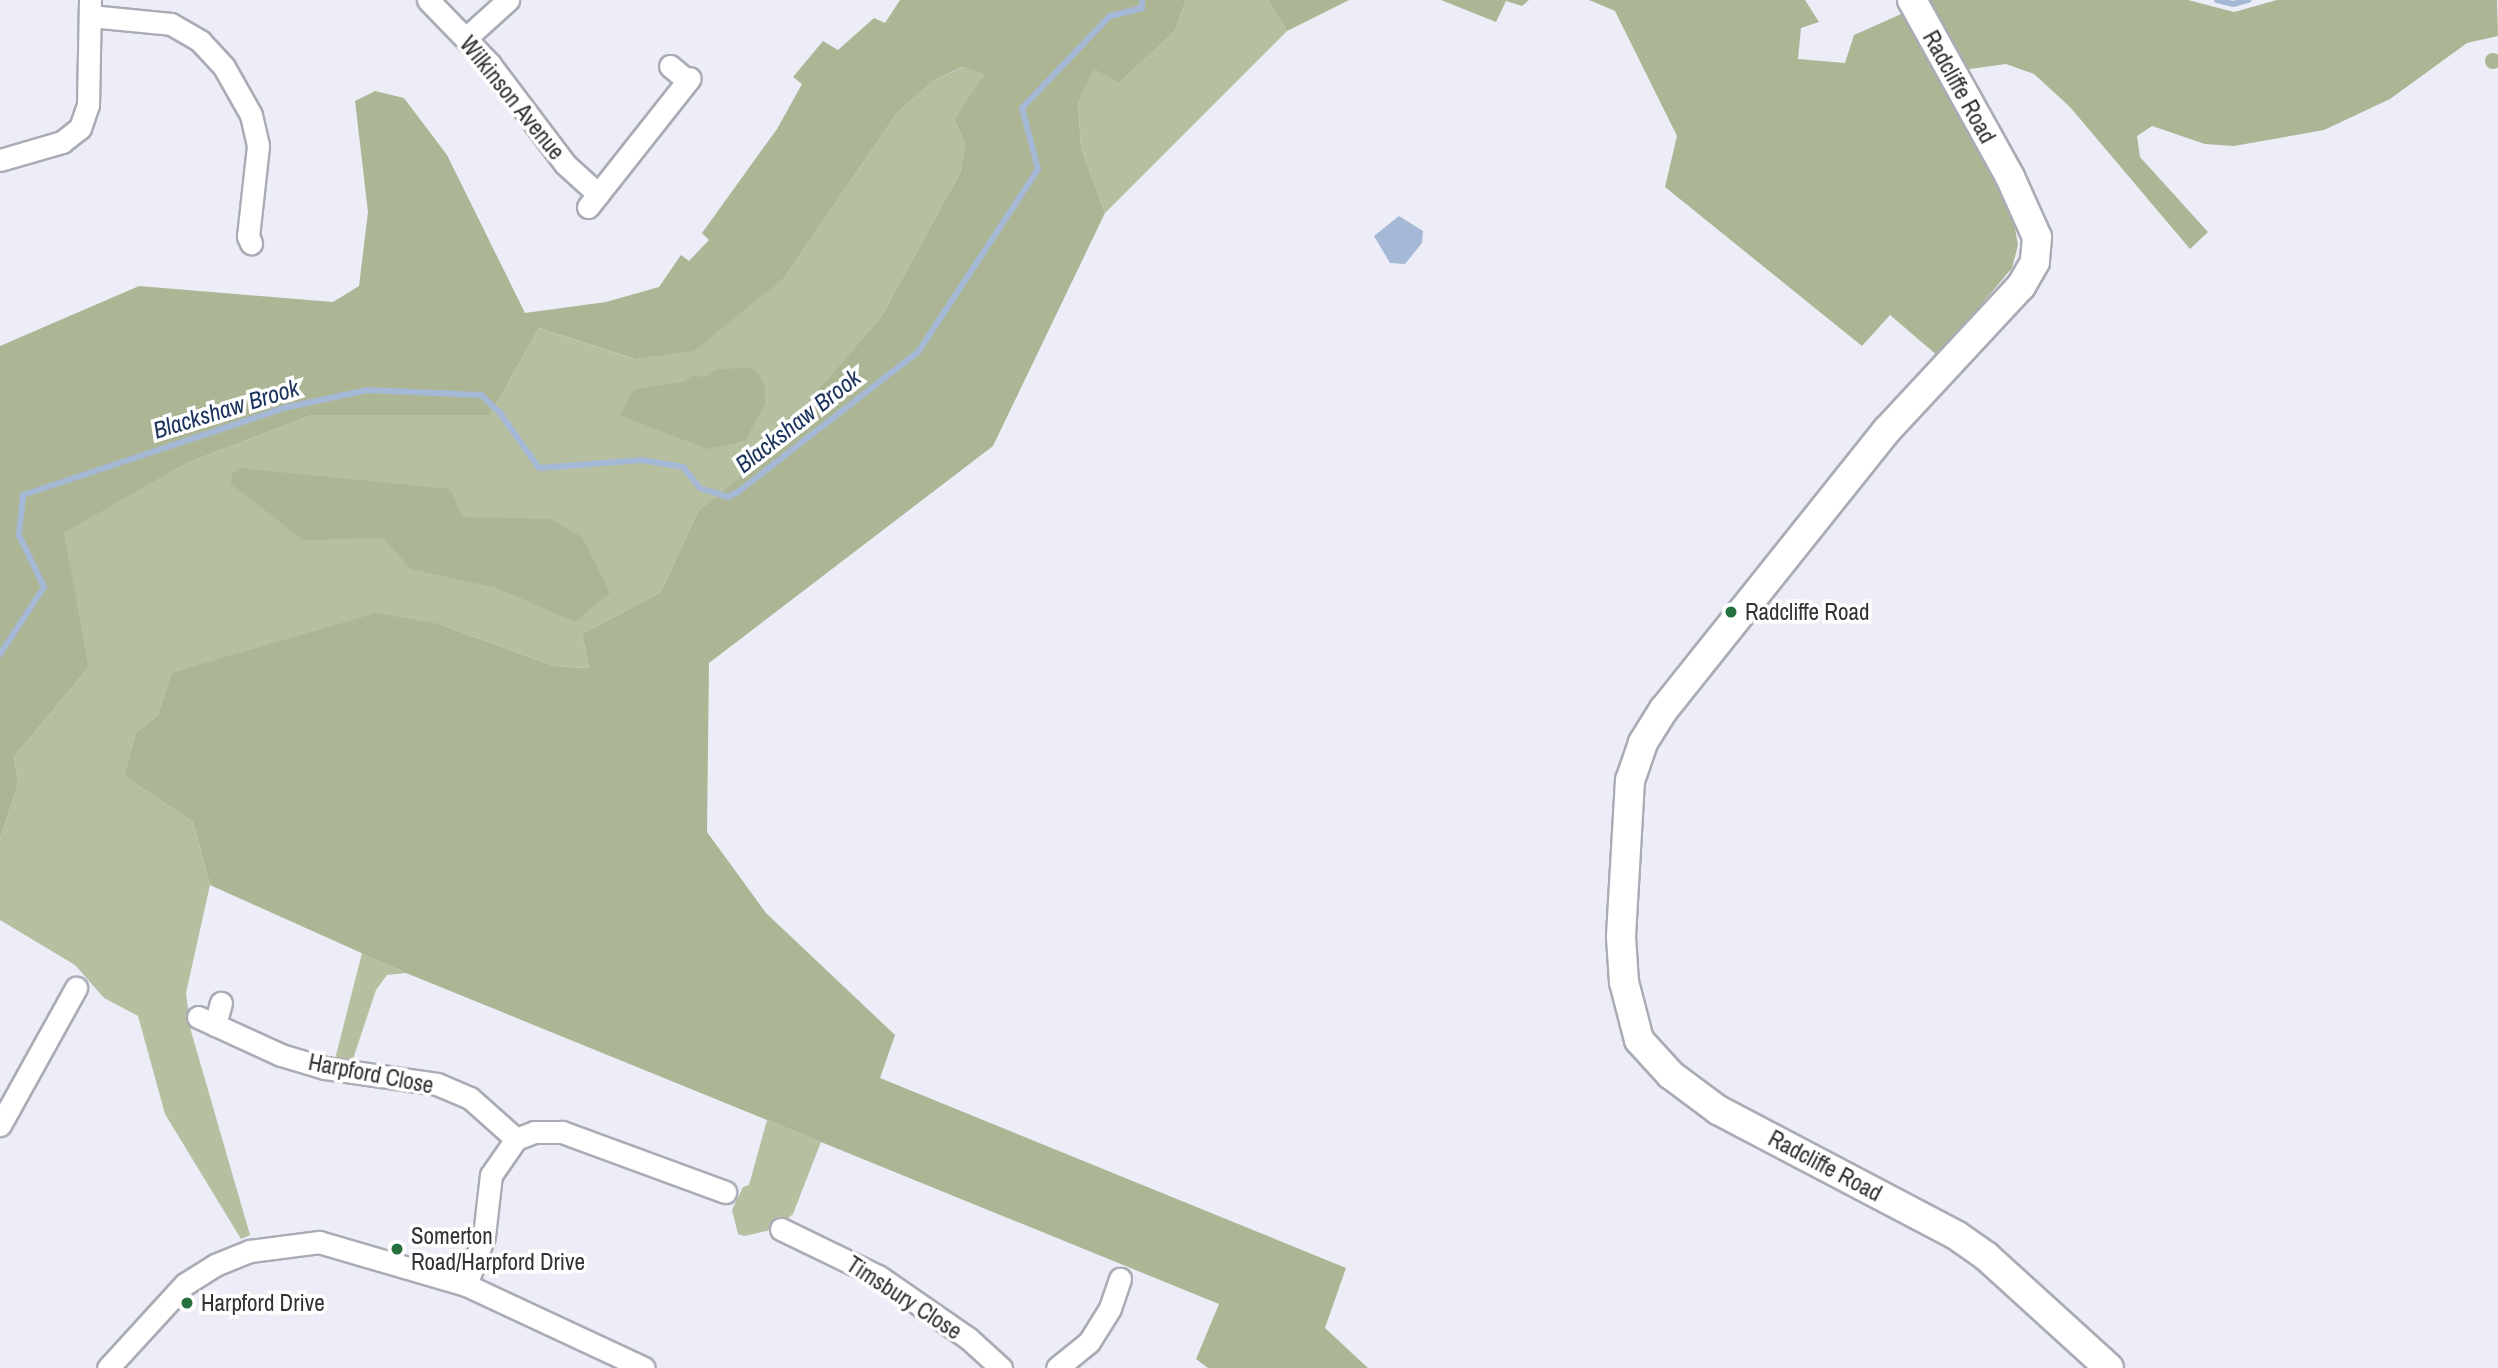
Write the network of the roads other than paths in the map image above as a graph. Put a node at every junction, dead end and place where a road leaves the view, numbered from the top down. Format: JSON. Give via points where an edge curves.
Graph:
{"nodes":[{"id":1,"x":428,"y":0,"type":"edge"},
{"id":2,"x":508,"y":0,"type":"edge"},
{"id":3,"x":1912,"y":0,"type":"edge"},
{"id":4,"x":90,"y":8,"type":"edge"},
{"id":5,"x":466,"y":38,"type":"junction"},
{"id":6,"x":670,"y":66,"type":"dead end"},
{"id":7,"x":0,"y":160,"type":"edge"},
{"id":8,"x":251,"y":243,"type":"dead end"},
{"id":9,"x":76,"y":988,"type":"dead end"},
{"id":10,"x":221,"y":1003,"type":"dead end"},
{"id":11,"x":0,"y":1125,"type":"edge"},
{"id":12,"x":516,"y":1139,"type":"junction"},
{"id":13,"x":711,"y":1194,"type":"dead end"},
{"id":14,"x":796,"y":1229,"type":"dead end"},
{"id":15,"x":466,"y":1286,"type":"junction"},
{"id":16,"x":1123,"y":1293,"type":"dead end"},
{"id":17,"x":108,"y":1368,"type":"edge"},
{"id":18,"x":644,"y":1368,"type":"edge"},
{"id":19,"x":1001,"y":1368,"type":"edge"},
{"id":20,"x":1057,"y":1368,"type":"edge"},
{"id":21,"x":2109,"y":1368,"type":"edge"}],
"edges":[{"from":1,"to":5,"type":"street","name":"Wilkinson Avenue"},
{"from":2,"to":5,"type":"street"},
{"from":3,"to":21,"type":"main road","name":"Radcliffe Road","via":[[2010,177],[2037,237],[2035,262],[2021,286],[1887,430],[1664,709],[1643,743],[1630,780],[1621,937],[1623,982],[1639,1040],[1671,1075],[1718,1110],[1956,1235],[1986,1256]]},
{"from":4,"to":7,"type":"street","via":[[88,105],[80,128],[62,142]]},
{"from":4,"to":8,"type":"street","via":[[171,24],[200,41],[224,67],[251,115],[258,146]]},
{"from":5,"to":6,"type":"street","name":"Wilkinson Avenue","via":[[593,200],[689,79]]},
{"from":9,"to":11,"type":"street","via":[[70,1018]]},
{"from":10,"to":12,"type":"street","name":"Harpford Close","via":[[207,1021],[281,1055],[325,1068],[437,1084],[470,1098]]},
{"from":12,"to":13,"type":"street","via":[[534,1132],[562,1132]]},
{"from":12,"to":15,"type":"street","via":[[491,1175],[484,1236]]},
{"from":14,"to":19,"type":"street","name":"Timsbury Close","via":[[931,1310]]},
{"from":15,"to":17,"type":"street","via":[[319,1242],[250,1251],[185,1284]]},
{"from":15,"to":18,"type":"street"},
{"from":16,"to":20,"type":"street","via":[[1089,1342]]}]}
